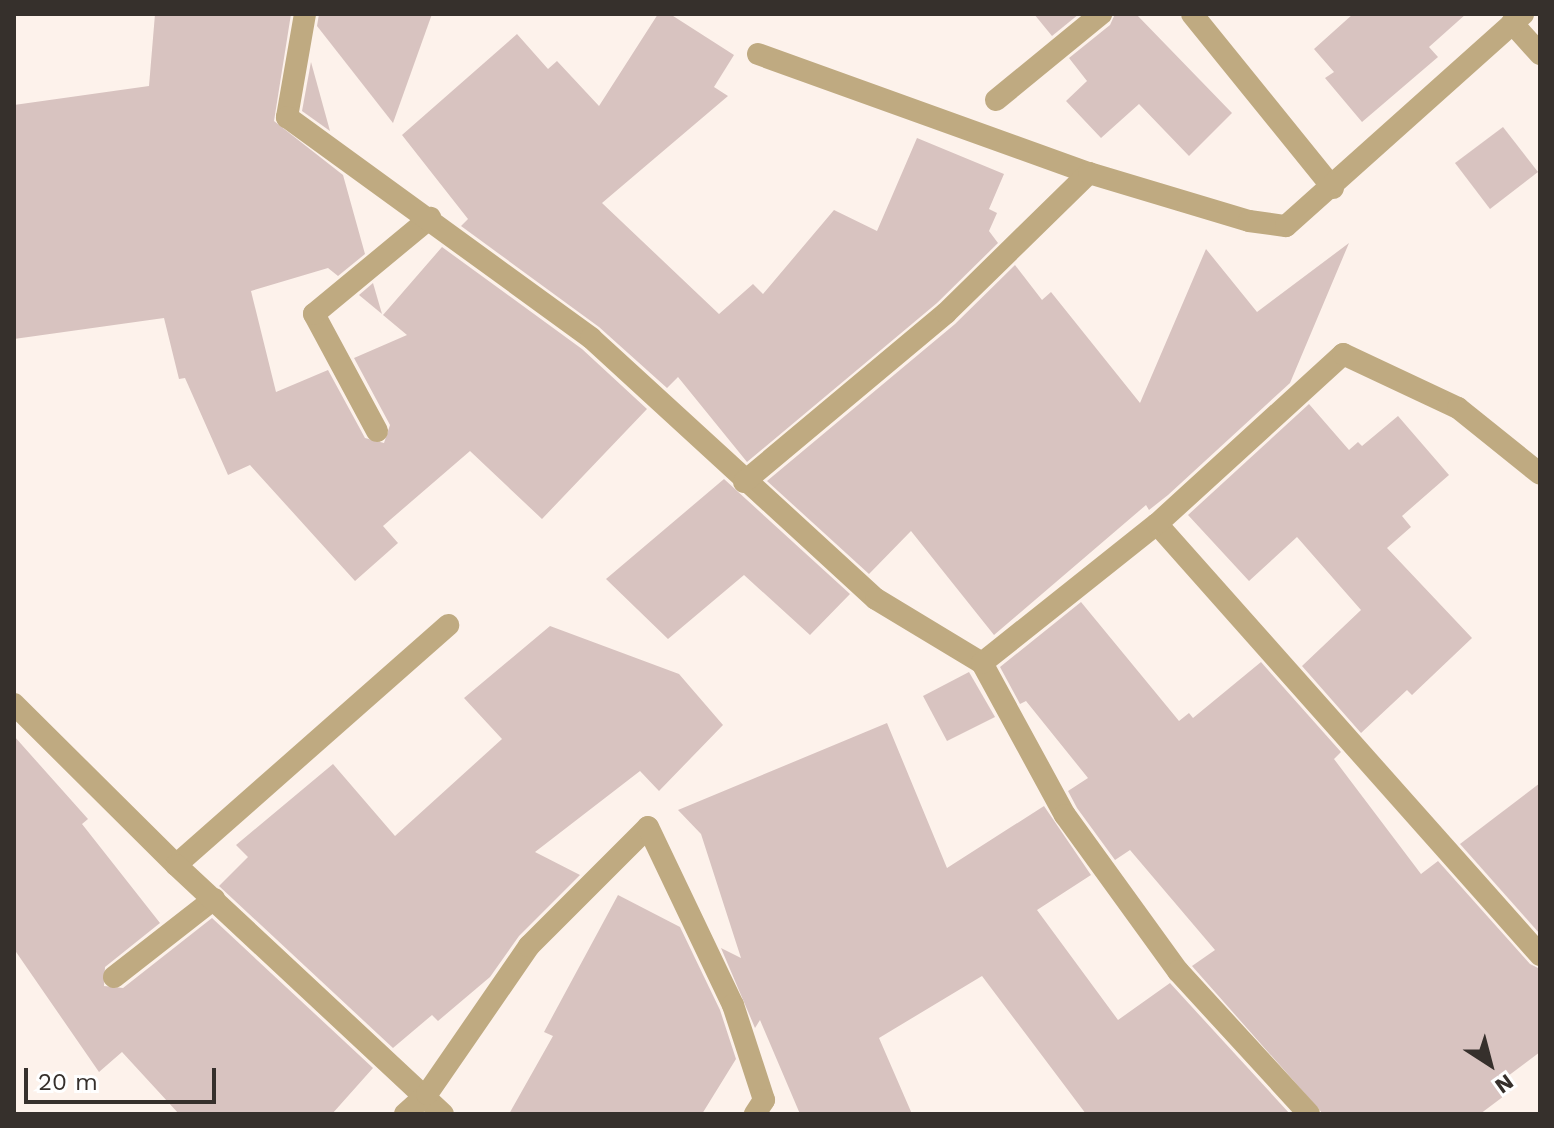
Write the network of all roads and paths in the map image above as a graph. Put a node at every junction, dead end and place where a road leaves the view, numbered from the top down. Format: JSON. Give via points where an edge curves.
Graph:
{"nodes":[{"id":1,"x":305,"y":14,"type":"edge"},
{"id":2,"x":1101,"y":14,"type":"edge"},
{"id":3,"x":1192,"y":14,"type":"edge"},
{"id":4,"x":1517,"y":19,"type":"edge"},
{"id":5,"x":758,"y":54,"type":"dead end"},
{"id":6,"x":1540,"y":54,"type":"edge"},
{"id":7,"x":996,"y":100,"type":"dead end"},
{"id":8,"x":1089,"y":173,"type":"junction"},
{"id":9,"x":1333,"y":188,"type":"junction"},
{"id":10,"x":430,"y":218,"type":"junction"},
{"id":11,"x":377,"y":431,"type":"dead end"},
{"id":12,"x":1540,"y":474,"type":"edge"},
{"id":13,"x":744,"y":482,"type":"junction"},
{"id":14,"x":1157,"y":524,"type":"junction"},
{"id":15,"x":448,"y":625,"type":"dead end"},
{"id":16,"x":982,"y":663,"type":"junction"},
{"id":17,"x":14,"y":704,"type":"edge"},
{"id":18,"x":176,"y":865,"type":"junction"},
{"id":19,"x":214,"y":899,"type":"junction"},
{"id":20,"x":1540,"y":955,"type":"edge"},
{"id":21,"x":114,"y":977,"type":"dead end"},
{"id":22,"x":427,"y":1094,"type":"junction"},
{"id":23,"x":405,"y":1114,"type":"edge"},
{"id":24,"x":443,"y":1114,"type":"edge"},
{"id":25,"x":755,"y":1114,"type":"edge"},
{"id":26,"x":1309,"y":1114,"type":"edge"}],
"edges":[{"from":1,"to":10,"type":"street","via":[[287,117]]},
{"from":2,"to":7,"type":"street"},
{"from":3,"to":9,"type":"street"},
{"from":4,"to":6,"type":"street"},
{"from":4,"to":9,"type":"street"},
{"from":5,"to":8,"type":"street"},
{"from":8,"to":9,"type":"street","via":[[1249,221],[1286,226]]},
{"from":8,"to":13,"type":"street","via":[[946,313]]},
{"from":10,"to":11,"type":"street","via":[[314,314]]},
{"from":10,"to":13,"type":"street","via":[[591,338]]},
{"from":12,"to":14,"type":"street","via":[[1458,408],[1343,354]]},
{"from":13,"to":16,"type":"street","via":[[876,599]]},
{"from":14,"to":16,"type":"street"},
{"from":14,"to":20,"type":"street"},
{"from":15,"to":18,"type":"street"},
{"from":16,"to":26,"type":"street","via":[[1065,815],[1178,971]]},
{"from":17,"to":18,"type":"street"},
{"from":18,"to":19,"type":"street"},
{"from":19,"to":21,"type":"street"},
{"from":19,"to":22,"type":"street"},
{"from":22,"to":23,"type":"street"},
{"from":22,"to":24,"type":"street"},
{"from":22,"to":25,"type":"street","via":[[529,946],[648,827],[733,1005],[764,1100]]}]}
